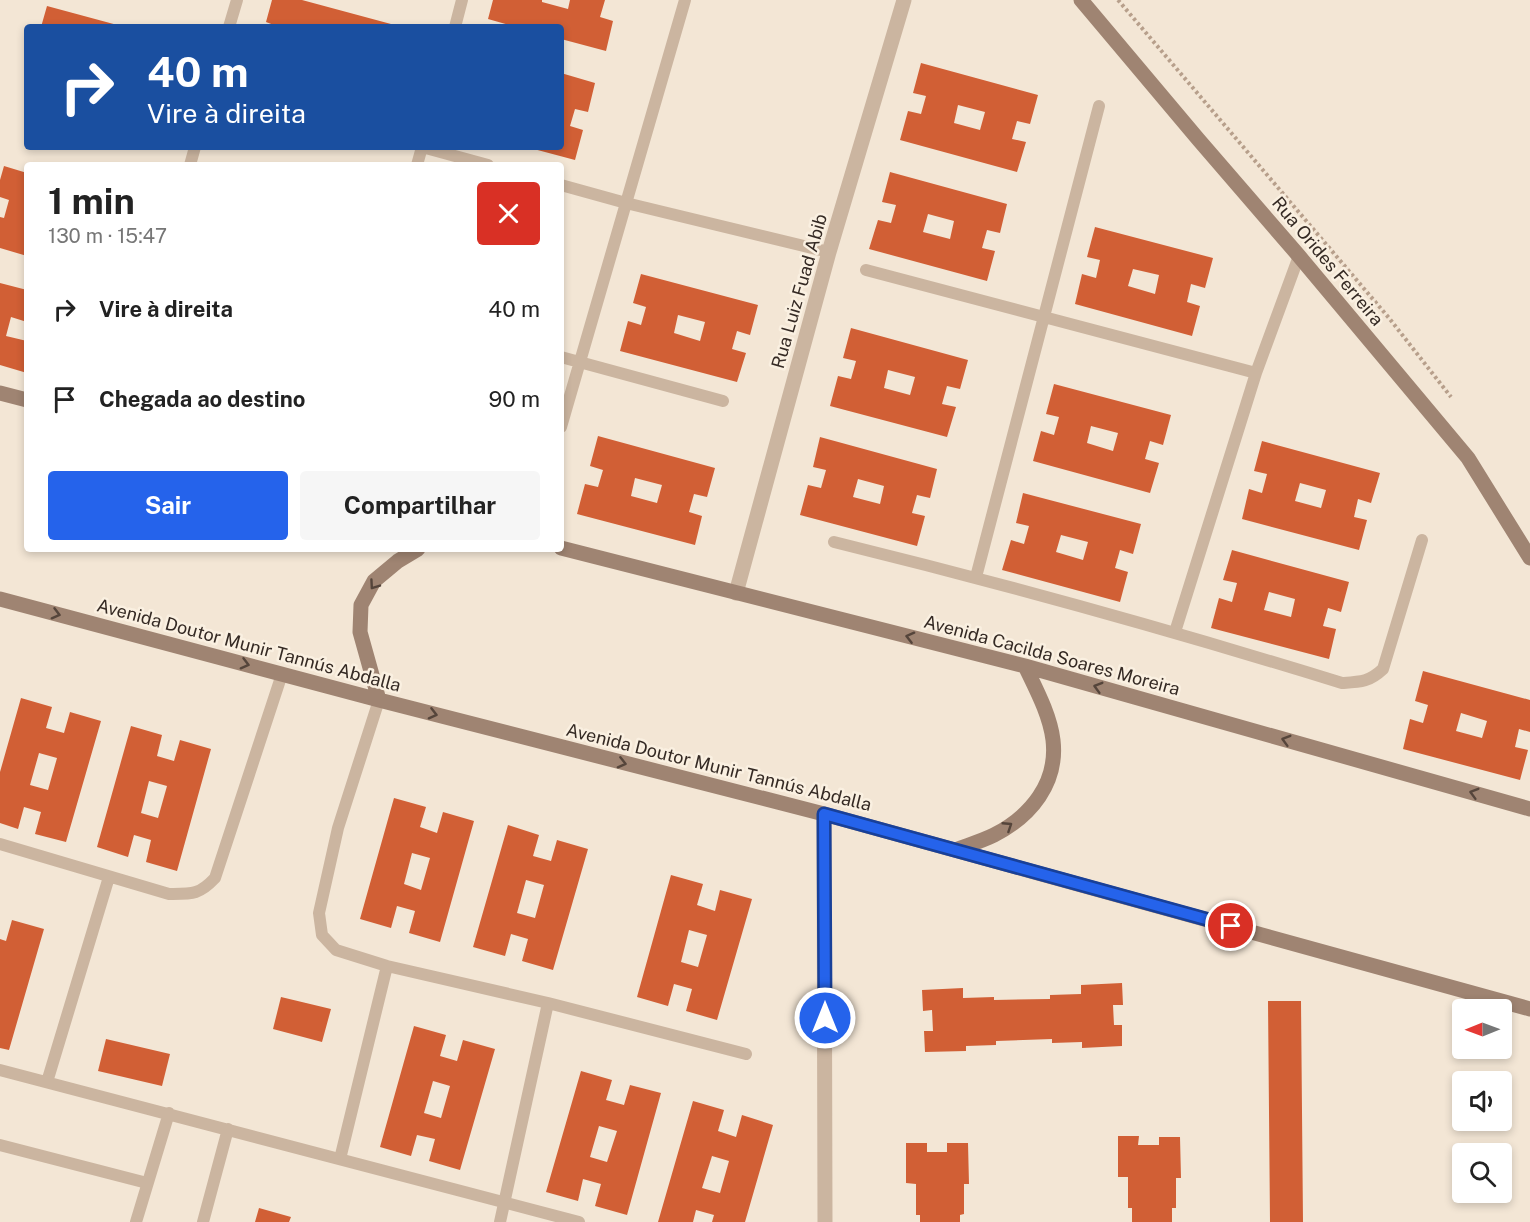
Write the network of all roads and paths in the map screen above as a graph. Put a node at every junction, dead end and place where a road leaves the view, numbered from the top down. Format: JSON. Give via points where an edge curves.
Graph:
{"nodes":[{"id":1,"x":237,"y":0,"type":"edge"},
{"id":2,"x":462,"y":0,"type":"edge"},
{"id":3,"x":685,"y":0,"type":"edge"},
{"id":4,"x":904,"y":0,"type":"edge"},
{"id":5,"x":1081,"y":0,"type":"edge"},
{"id":6,"x":230,"y":24,"type":"edge"},
{"id":7,"x":456,"y":24,"type":"edge"},
{"id":8,"x":1099,"y":106,"type":"dead end"},
{"id":9,"x":433,"y":150,"type":"edge"},
{"id":10,"x":477,"y":162,"type":"edge"},
{"id":11,"x":564,"y":186,"type":"edge"},
{"id":12,"x":626,"y":203,"type":"junction"},
{"id":13,"x":830,"y":252,"type":"junction"},
{"id":14,"x":1299,"y":256,"type":"junction"},
{"id":15,"x":866,"y":270,"type":"dead end"},
{"id":16,"x":1045,"y":316,"type":"junction"},
{"id":17,"x":564,"y":358,"type":"edge"},
{"id":18,"x":580,"y":363,"type":"junction"},
{"id":19,"x":1256,"y":373,"type":"junction"},
{"id":20,"x":0,"y":393,"type":"edge"},
{"id":21,"x":24,"y":399,"type":"edge"},
{"id":22,"x":723,"y":401,"type":"dead end"},
{"id":23,"x":564,"y":417,"type":"edge"},
{"id":24,"x":1422,"y":540,"type":"dead end"},
{"id":25,"x":834,"y":542,"type":"dead end"},
{"id":26,"x":564,"y":549,"type":"edge"},
{"id":27,"x":413,"y":552,"type":"edge"},
{"id":28,"x":1530,"y":558,"type":"edge"},
{"id":29,"x":976,"y":577,"type":"junction"},
{"id":30,"x":736,"y":593,"type":"junction"},
{"id":31,"x":0,"y":599,"type":"edge"},
{"id":32,"x":1175,"y":632,"type":"junction"},
{"id":33,"x":1025,"y":666,"type":"junction"},
{"id":34,"x":282,"y":675,"type":"junction"},
{"id":35,"x":379,"y":700,"type":"junction"},
{"id":36,"x":1530,"y":808,"type":"edge"},
{"id":37,"x":824,"y":814,"type":"junction"},
{"id":38,"x":0,"y":844,"type":"edge"},
{"id":39,"x":955,"y":850,"type":"junction"},
{"id":40,"x":110,"y":877,"type":"junction"},
{"id":41,"x":387,"y":966,"type":"junction"},
{"id":42,"x":548,"y":1003,"type":"junction"},
{"id":43,"x":1530,"y":1009,"type":"edge"},
{"id":44,"x":746,"y":1054,"type":"dead end"},
{"id":45,"x":0,"y":1070,"type":"edge"},
{"id":46,"x":47,"y":1082,"type":"junction"},
{"id":47,"x":169,"y":1113,"type":"junction"},
{"id":48,"x":228,"y":1129,"type":"junction"},
{"id":49,"x":0,"y":1145,"type":"edge"},
{"id":50,"x":340,"y":1159,"type":"junction"},
{"id":51,"x":147,"y":1183,"type":"junction"},
{"id":52,"x":504,"y":1202,"type":"junction"},
{"id":53,"x":136,"y":1222,"type":"edge"},
{"id":54,"x":203,"y":1222,"type":"edge"},
{"id":55,"x":500,"y":1222,"type":"edge"},
{"id":56,"x":579,"y":1222,"type":"edge"},
{"id":57,"x":825,"y":1222,"type":"edge"}],
"edges":[{"from":1,"to":6,"type":"lane"},
{"from":2,"to":7,"type":"lane"},
{"from":3,"to":12,"type":"lane"},
{"from":4,"to":13,"type":"street","name":"Rua Luiz Fuad Abib"},
{"from":5,"to":14,"type":"street","name":"Rua Orides Ferreira"},
{"from":8,"to":16,"type":"lane"},
{"from":9,"to":10,"type":"lane"},
{"from":11,"to":12,"type":"lane"},
{"from":12,"to":13,"type":"lane"},
{"from":12,"to":18,"type":"lane"},
{"from":13,"to":30,"type":"street","name":"Rua Luiz Fuad Abib"},
{"from":14,"to":19,"type":"lane"},
{"from":14,"to":28,"type":"street","name":"Rua Orides Ferreira","via":[[1468,459]]},
{"from":15,"to":16,"type":"lane"},
{"from":16,"to":19,"type":"lane"},
{"from":16,"to":29,"type":"lane"},
{"from":17,"to":18,"type":"lane"},
{"from":18,"to":22,"type":"lane"},
{"from":18,"to":23,"type":"lane"},
{"from":19,"to":32,"type":"lane"},
{"from":20,"to":21,"type":"street"},
{"from":24,"to":32,"type":"lane","via":[[1383,669],[1372,679],[1342,683]]},
{"from":25,"to":29,"type":"lane"},
{"from":26,"to":30,"type":"street","name":"Avenida Cacilda Soares Moreira"},
{"from":27,"to":35,"type":"street","one_way":true,"via":[[374,581],[361,605],[360,632]]},
{"from":29,"to":32,"type":"lane"},
{"from":33,"to":30,"type":"street","name":"Avenida Cacilda Soares Moreira","one_way":true},
{"from":31,"to":34,"type":"street","name":"Avenida Doutor Munir Tannús Abdalla","one_way":true},
{"from":36,"to":33,"type":"street","name":"Avenida Cacilda Soares Moreira","one_way":true},
{"from":39,"to":33,"type":"street","one_way":true,"via":[[994,835],[1021,817],[1041,796],[1052,771],[1053,740]]},
{"from":34,"to":35,"type":"street","name":"Avenida Doutor Munir Tannús Abdalla"},
{"from":34,"to":40,"type":"lane","via":[[215,878],[203,890],[169,894]]},
{"from":35,"to":37,"type":"street","name":"Avenida Doutor Munir Tannús Abdalla","one_way":true},
{"from":35,"to":41,"type":"lane","via":[[338,828],[318,913],[322,935],[336,950]]},
{"from":37,"to":39,"type":"street","name":"Avenida Doutor Munir Tannús Abdalla"},
{"from":37,"to":57,"type":"street"},
{"from":38,"to":40,"type":"lane"},
{"from":39,"to":43,"type":"street","name":"Avenida Doutor Munir Tannús Abdalla"},
{"from":40,"to":46,"type":"lane"},
{"from":41,"to":42,"type":"lane"},
{"from":41,"to":50,"type":"lane"},
{"from":42,"to":44,"type":"lane"},
{"from":42,"to":52,"type":"lane"},
{"from":45,"to":46,"type":"lane"},
{"from":46,"to":47,"type":"lane"},
{"from":47,"to":48,"type":"lane"},
{"from":47,"to":51,"type":"lane"},
{"from":48,"to":50,"type":"lane"},
{"from":48,"to":54,"type":"lane"},
{"from":49,"to":51,"type":"lane"},
{"from":50,"to":52,"type":"lane"},
{"from":51,"to":53,"type":"lane"},
{"from":52,"to":55,"type":"lane"},
{"from":52,"to":56,"type":"lane"}]}
